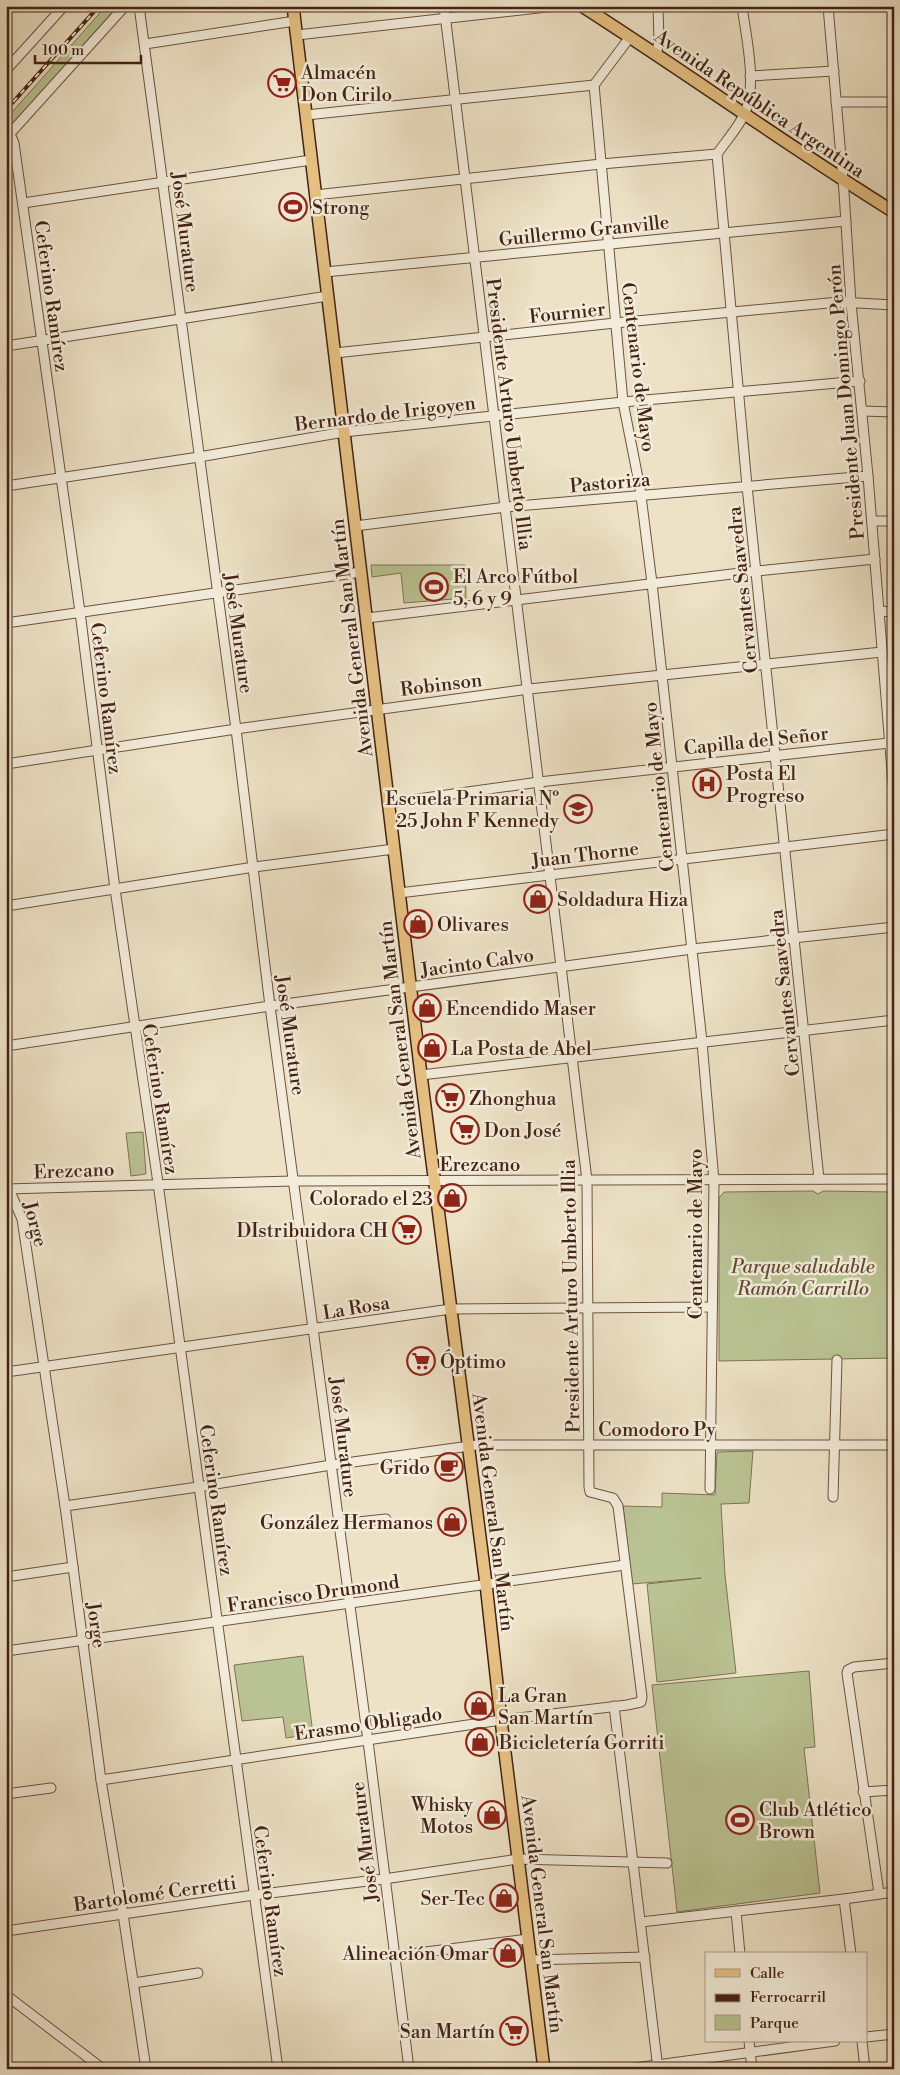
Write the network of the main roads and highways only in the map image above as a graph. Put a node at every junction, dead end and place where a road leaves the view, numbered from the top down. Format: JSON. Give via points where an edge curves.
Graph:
{"nodes":[{"id":1,"x":293,"y":6,"type":"edge"},
{"id":2,"x":582,"y":6,"type":"edge"},
{"id":3,"x":894,"y":212,"type":"edge"},
{"id":4,"x":544,"y":2069,"type":"edge"}],
"edges":[{"from":1,"to":4,"type":"main road","name":"Avenida General San Martín"},
{"from":2,"to":3,"type":"main road","name":"Avenida República Argentina"}]}
